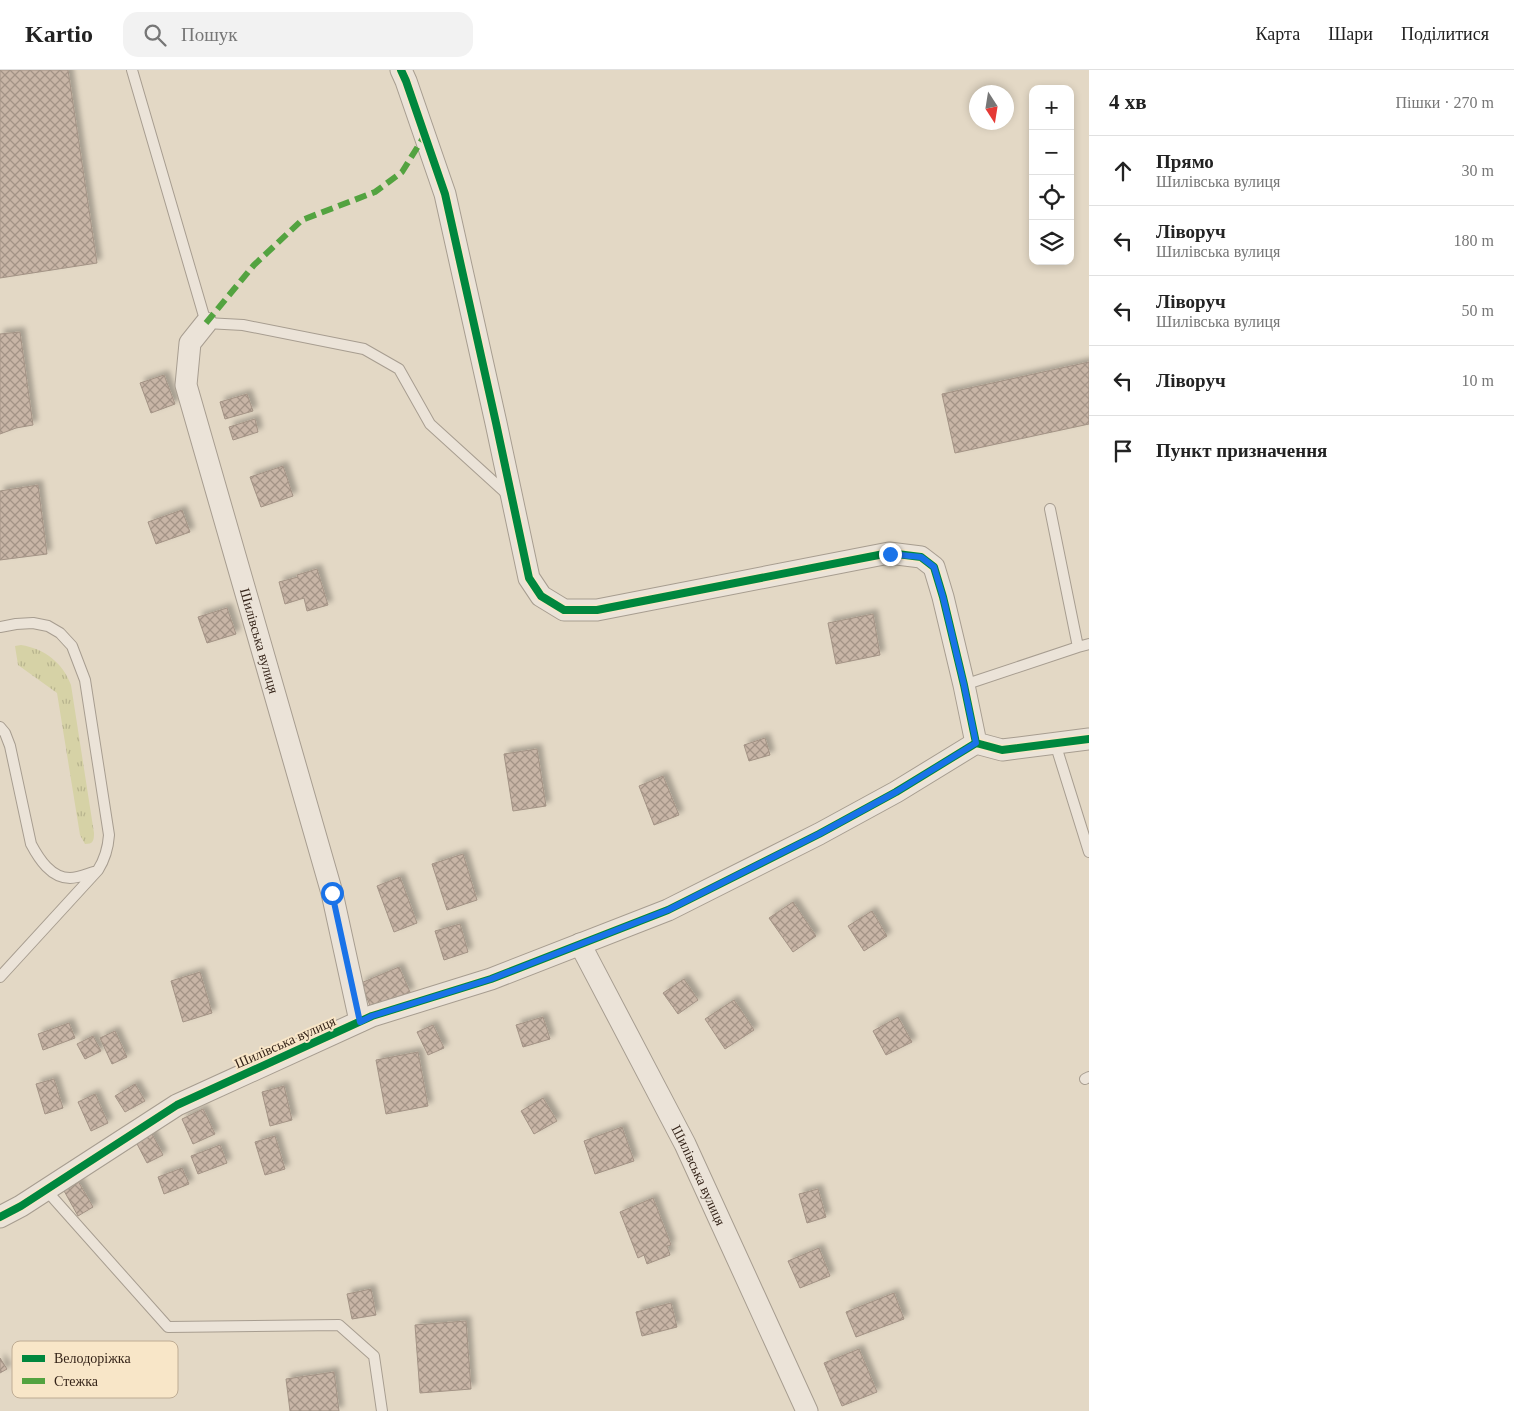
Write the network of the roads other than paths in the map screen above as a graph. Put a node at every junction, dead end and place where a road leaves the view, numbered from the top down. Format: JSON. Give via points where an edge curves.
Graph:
{"nodes":[{"id":1,"x":132,"y":70,"type":"edge"},
{"id":2,"x":401,"y":70,"type":"edge"},
{"id":3,"x":206,"y":322,"type":"junction"},
{"id":4,"x":512,"y":499,"type":"junction"},
{"id":5,"x":1050,"y":509,"type":"dead end"},
{"id":6,"x":0,"y":627,"type":"edge"},
{"id":7,"x":1089,"y":644,"type":"edge"},
{"id":8,"x":1078,"y":647,"type":"junction"},
{"id":9,"x":964,"y":685,"type":"junction"},
{"id":10,"x":0,"y":727,"type":"edge"},
{"id":11,"x":1089,"y":738,"type":"edge"},
{"id":12,"x":976,"y":743,"type":"junction"},
{"id":13,"x":1055,"y":743,"type":"junction"},
{"id":14,"x":1089,"y":852,"type":"edge"},
{"id":15,"x":98,"y":870,"type":"junction"},
{"id":16,"x":580,"y":944,"type":"junction"},
{"id":17,"x":0,"y":977,"type":"edge"},
{"id":18,"x":360,"y":1022,"type":"junction"},
{"id":19,"x":46,"y":1190,"type":"junction"},
{"id":20,"x":0,"y":1217,"type":"edge"},
{"id":21,"x":382,"y":1411,"type":"edge"},
{"id":22,"x":806,"y":1411,"type":"edge"}],
"edges":[{"from":1,"to":3,"type":"lane"},
{"from":2,"to":4,"type":"street","via":[[445,194]]},
{"from":3,"to":4,"type":"lane","via":[[243,325],[364,349],[399,370],[430,424]]},
{"from":3,"to":18,"type":"street","name":"Шилівська вулиця","via":[[190,343],[186,385],[332,893]]},
{"from":4,"to":9,"type":"street","via":[[529,578],[541,596],[564,610],[597,610],[890,554],[921,557],[934,567]]},
{"from":5,"to":8,"type":"lane"},
{"from":6,"to":15,"type":"lane","via":[[16,624],[48,626],[72,646],[79,661],[85,680],[108,824],[108,846]]},
{"from":7,"to":8,"type":"lane"},
{"from":8,"to":9,"type":"lane"},
{"from":9,"to":12,"type":"street"},
{"from":10,"to":15,"type":"lane","via":[[10,746],[31,844],[37,855],[58,877],[72,879]]},
{"from":11,"to":13,"type":"street"},
{"from":12,"to":13,"type":"street","via":[[1002,750]]},
{"from":12,"to":16,"type":"street","name":"Шилівська вулиця","via":[[819,834],[668,910]]},
{"from":13,"to":14,"type":"lane"},
{"from":15,"to":17,"type":"lane"},
{"from":16,"to":18,"type":"street","name":"Шилівська вулиця","via":[[491,979]]},
{"from":16,"to":22,"type":"street","name":"Шилівська вулиця","via":[[685,1144]]},
{"from":18,"to":19,"type":"street","name":"Шилівська вулиця","via":[[177,1104]]},
{"from":19,"to":20,"type":"street","name":"Шилівська вулиця"},
{"from":19,"to":21,"type":"lane","via":[[168,1327],[339,1325],[374,1356]]}]}
